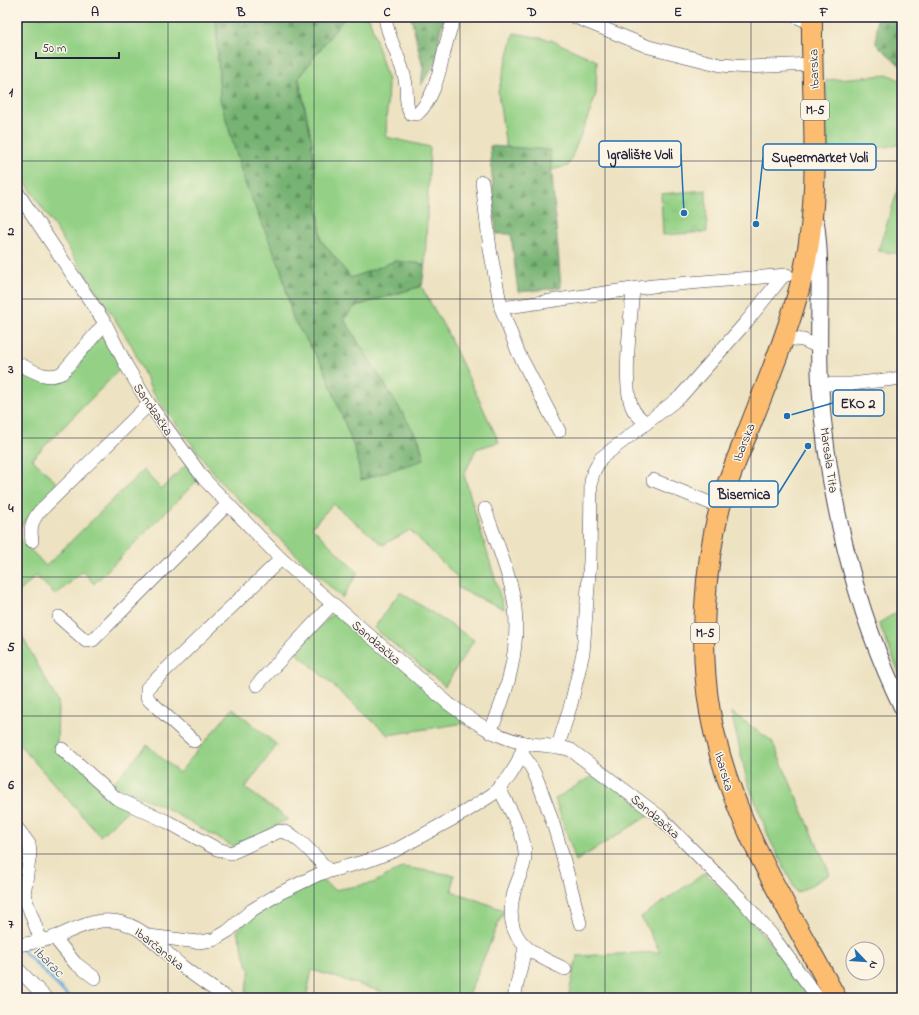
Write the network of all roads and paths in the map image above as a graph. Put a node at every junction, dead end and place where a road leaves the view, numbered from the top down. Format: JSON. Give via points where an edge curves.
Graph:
{"nodes":[{"id":1,"x":385,"y":17,"type":"edge"},
{"id":2,"x":455,"y":17,"type":"edge"},
{"id":3,"x":575,"y":17,"type":"edge"},
{"id":4,"x":807,"y":19,"type":"edge"},
{"id":5,"x":813,"y":64,"type":"junction"},
{"id":6,"x":482,"y":182,"type":"dead end"},
{"id":7,"x":17,"y":192,"type":"edge"},
{"id":8,"x":783,"y":276,"type":"junction"},
{"id":9,"x":811,"y":276,"type":"junction"},
{"id":10,"x":632,"y":289,"type":"junction"},
{"id":11,"x":501,"y":308,"type":"junction"},
{"id":12,"x":106,"y":323,"type":"junction"},
{"id":13,"x":785,"y":338,"type":"junction"},
{"id":14,"x":819,"y":347,"type":"junction"},
{"id":15,"x":17,"y":363,"type":"edge"},
{"id":16,"x":902,"y":378,"type":"edge"},
{"id":17,"x":820,"y":384,"type":"junction"},
{"id":18,"x":149,"y":404,"type":"junction"},
{"id":19,"x":646,"y":423,"type":"junction"},
{"id":20,"x":559,"y":431,"type":"dead end"},
{"id":21,"x":653,"y":480,"type":"dead end"},
{"id":22,"x":227,"y":505,"type":"junction"},
{"id":23,"x":720,"y":507,"type":"junction"},
{"id":24,"x":485,"y":508,"type":"dead end"},
{"id":25,"x":32,"y":541,"type":"dead end"},
{"id":26,"x":281,"y":559,"type":"junction"},
{"id":27,"x":332,"y":604,"type":"junction"},
{"id":28,"x":59,"y":617,"type":"dead end"},
{"id":29,"x":257,"y":685,"type":"dead end"},
{"id":30,"x":902,"y":707,"type":"edge"},
{"id":31,"x":490,"y":732,"type":"junction"},
{"id":32,"x":194,"y":741,"type":"dead end"},
{"id":33,"x":558,"y":746,"type":"junction"},
{"id":34,"x":62,"y":749,"type":"dead end"},
{"id":35,"x":523,"y":749,"type":"junction"},
{"id":36,"x":499,"y":788,"type":"junction"},
{"id":37,"x":17,"y":828,"type":"edge"},
{"id":38,"x":329,"y":871,"type":"junction"},
{"id":39,"x":20,"y":893,"type":"edge"},
{"id":40,"x":580,"y":924,"type":"dead end"},
{"id":41,"x":149,"y":936,"type":"junction"},
{"id":42,"x":43,"y":940,"type":"junction"},
{"id":43,"x":17,"y":945,"type":"edge"},
{"id":44,"x":525,"y":948,"type":"junction"},
{"id":45,"x":17,"y":968,"type":"edge"},
{"id":46,"x":565,"y":969,"type":"dead end"},
{"id":47,"x":95,"y":978,"type":"dead end"},
{"id":48,"x":46,"y":998,"type":"edge"},
{"id":49,"x":227,"y":998,"type":"edge"},
{"id":50,"x":514,"y":998,"type":"edge"},
{"id":51,"x":818,"y":998,"type":"edge"},
{"id":52,"x":836,"y":998,"type":"edge"}],
"edges":[{"from":1,"to":2,"type":"street","via":[[390,42],[406,84],[406,106],[410,113],[417,114],[432,90]]},
{"from":3,"to":5,"type":"street","via":[[649,48],[721,65],[748,67]]},
{"from":4,"to":5,"type":"main road","name":"Ibarska","number":"M-5"},
{"from":5,"to":9,"type":"main road","name":"Ibarska","number":"M-5","via":[[816,151]]},
{"from":6,"to":11,"type":"street","via":[[490,249]]},
{"from":7,"to":12,"type":"street","name":"Sandzačka"},
{"from":8,"to":9,"type":"street"},
{"from":8,"to":10,"type":"street"},
{"from":8,"to":19,"type":"street","via":[[680,397]]},
{"from":9,"to":13,"type":"main road","name":"Ibarska","number":"M-5"},
{"from":9,"to":14,"type":"street","name":"Marsala Tita"},
{"from":10,"to":11,"type":"street"},
{"from":10,"to":19,"type":"street","via":[[629,396],[632,408]]},
{"from":11,"to":20,"type":"street","via":[[518,352]]},
{"from":12,"to":15,"type":"street","via":[[62,373],[54,377],[45,376]]},
{"from":12,"to":18,"type":"street","name":"Sandzačka","via":[[126,365]]},
{"from":13,"to":14,"type":"street","via":[[803,340]]},
{"from":13,"to":23,"type":"main road","name":"Ibarska","number":"M-5"},
{"from":14,"to":17,"type":"street","name":"Marsala Tita"},
{"from":16,"to":17,"type":"street","via":[[851,384]]},
{"from":17,"to":30,"type":"street","name":"Marsala Tita","via":[[840,527],[884,671]]},
{"from":18,"to":22,"type":"street","name":"Sandzačka","via":[[204,479]]},
{"from":18,"to":25,"type":"street","via":[[39,512],[30,530]]},
{"from":19,"to":33,"type":"street","via":[[601,458],[592,473],[590,561],[584,641],[577,682]]},
{"from":21,"to":23,"type":"street"},
{"from":22,"to":26,"type":"street","name":"Sandzačka"},
{"from":22,"to":28,"type":"street","via":[[93,640],[86,641]]},
{"from":23,"to":52,"type":"main road","name":"Ibarska","number":"M-5","via":[[709,572],[704,627],[710,709],[716,738],[732,794],[763,864]]},
{"from":24,"to":31,"type":"street","via":[[512,590],[516,633],[513,670],[504,701]]},
{"from":26,"to":27,"type":"street","name":"Sandzačka"},
{"from":26,"to":32,"type":"street","via":[[147,688],[150,702]]},
{"from":27,"to":29,"type":"street"},
{"from":27,"to":31,"type":"street","name":"Sandzačka","via":[[449,704]]},
{"from":31,"to":35,"type":"street","name":"Sandzačka"},
{"from":33,"to":35,"type":"street","name":"Sandzačka"},
{"from":33,"to":51,"type":"street","name":"Sandzačka","via":[[571,750],[659,816],[743,901]]},
{"from":34,"to":38,"type":"street","via":[[116,798],[168,822],[217,849],[231,853],[280,832],[286,832]]},
{"from":35,"to":36,"type":"street","via":[[509,777]]},
{"from":35,"to":40,"type":"street","via":[[558,835]]},
{"from":36,"to":38,"type":"street","via":[[465,812],[394,851]]},
{"from":36,"to":44,"type":"street","via":[[523,842],[525,856],[514,892],[511,916],[515,931]]},
{"from":37,"to":39,"type":"street","via":[[29,844],[30,853]]},
{"from":38,"to":41,"type":"street","via":[[280,893],[252,910],[228,931],[213,940],[198,942]]},
{"from":39,"to":42,"type":"street"},
{"from":41,"to":42,"type":"street","name":"Ibarčanska","via":[[127,923],[100,921]]},
{"from":41,"to":49,"type":"street","name":"Ibarčanska","via":[[181,966]]},
{"from":42,"to":43,"type":"street","name":"Ibarčanska"},
{"from":42,"to":47,"type":"street"},
{"from":44,"to":46,"type":"street"},
{"from":44,"to":50,"type":"street"},
{"from":45,"to":48,"type":"street"}]}
